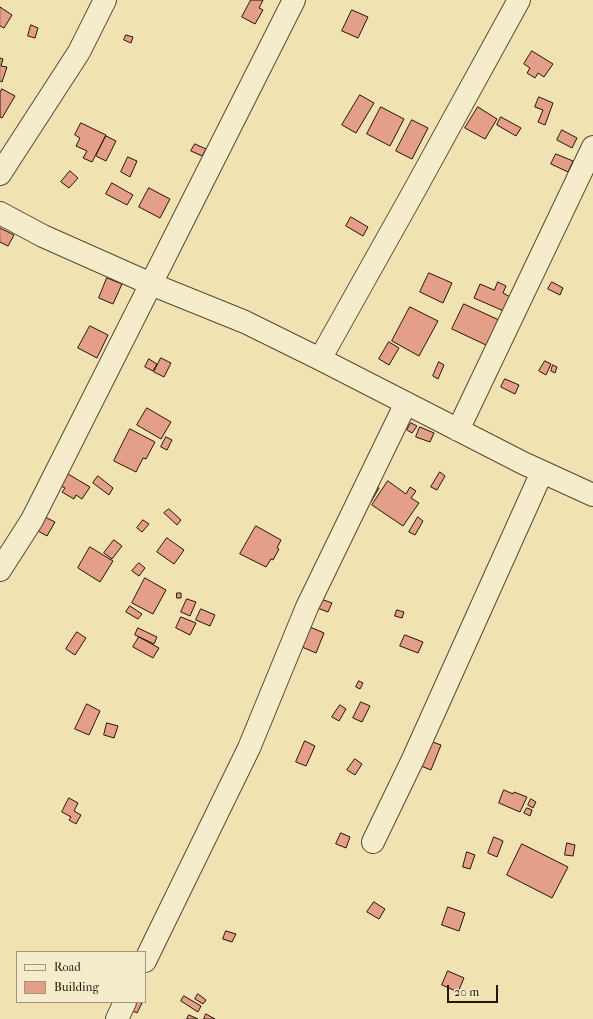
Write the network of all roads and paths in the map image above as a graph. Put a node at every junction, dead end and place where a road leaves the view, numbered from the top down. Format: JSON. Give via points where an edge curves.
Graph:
{"nodes":[{"id":1,"x":105,"y":0,"type":"edge"},
{"id":2,"x":294,"y":0,"type":"edge"},
{"id":3,"x":518,"y":0,"type":"edge"},
{"id":4,"x":593,"y":147,"type":"edge"},
{"id":5,"x":0,"y":174,"type":"edge"},
{"id":6,"x":0,"y":213,"type":"edge"},
{"id":7,"x":152,"y":284,"type":"junction"},
{"id":8,"x":320,"y":359,"type":"junction"},
{"id":9,"x":406,"y":403,"type":"junction"},
{"id":10,"x":458,"y":430,"type":"junction"},
{"id":11,"x":542,"y":472,"type":"junction"},
{"id":12,"x":593,"y":495,"type":"edge"},
{"id":13,"x":0,"y":570,"type":"edge"},
{"id":14,"x":373,"y":842,"type":"dead end"},
{"id":15,"x":146,"y":959,"type":"edge"},
{"id":16,"x":125,"y":1003,"type":"edge"},
{"id":17,"x":117,"y":1019,"type":"edge"}],
"edges":[{"from":1,"to":5,"type":"street","via":[[79,52]]},
{"from":2,"to":7,"type":"street"},
{"from":3,"to":8,"type":"street"},
{"from":4,"to":10,"type":"street"},
{"from":6,"to":7,"type":"street","via":[[43,236]]},
{"from":7,"to":8,"type":"street","via":[[245,322]]},
{"from":7,"to":13,"type":"street","via":[[32,520]]},
{"from":8,"to":9,"type":"street"},
{"from":9,"to":10,"type":"street"},
{"from":9,"to":15,"type":"street","via":[[307,607],[249,748]]},
{"from":10,"to":11,"type":"street"},
{"from":11,"to":12,"type":"street"},
{"from":11,"to":14,"type":"street"},
{"from":16,"to":17,"type":"street"}]}
